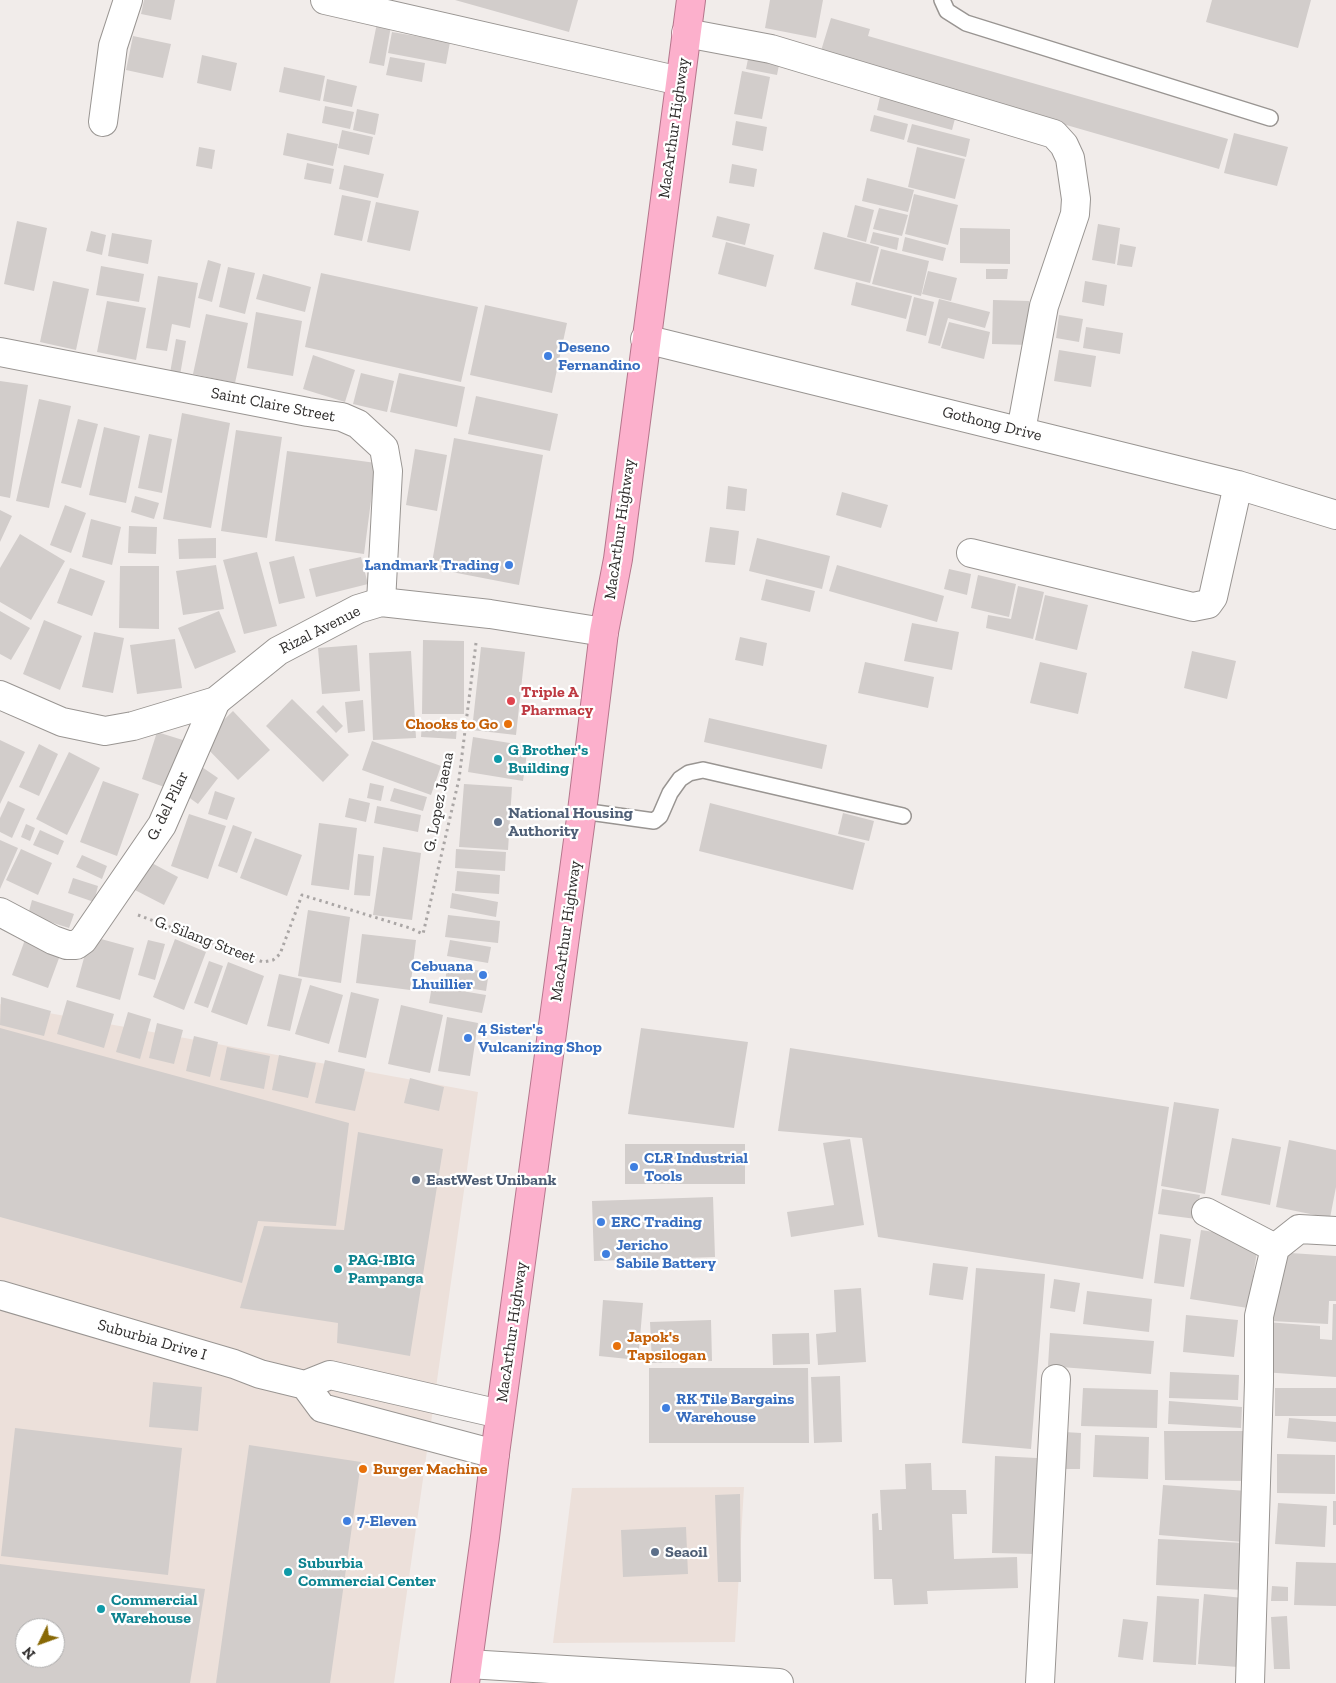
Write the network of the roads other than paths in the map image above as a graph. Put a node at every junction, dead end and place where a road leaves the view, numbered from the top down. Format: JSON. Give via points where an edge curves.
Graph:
{"nodes":[{"id":1,"x":128,"y":0,"type":"edge"},
{"id":2,"x":325,"y":0,"type":"edge"},
{"id":3,"x":691,"y":0,"type":"edge"},
{"id":4,"x":942,"y":0,"type":"edge"},
{"id":5,"x":686,"y":33,"type":"junction"},
{"id":6,"x":680,"y":81,"type":"junction"},
{"id":7,"x":1270,"y":118,"type":"dead end"},
{"id":8,"x":103,"y":122,"type":"dead end"},
{"id":9,"x":645,"y":339,"type":"junction"},
{"id":10,"x":0,"y":352,"type":"edge"},
{"id":11,"x":1022,"y":431,"type":"junction"},
{"id":12,"x":1238,"y":485,"type":"junction"},
{"id":13,"x":1336,"y":516,"type":"edge"},
{"id":14,"x":971,"y":553,"type":"dead end"},
{"id":15,"x":381,"y":602,"type":"junction"},
{"id":16,"x":604,"y":632,"type":"junction"},
{"id":17,"x":0,"y":695,"type":"edge"},
{"id":18,"x":216,"y":701,"type":"junction"},
{"id":19,"x":582,"y":811,"type":"junction"},
{"id":20,"x":903,"y":816,"type":"dead end"},
{"id":21,"x":0,"y":912,"type":"edge"},
{"id":22,"x":1206,"y":1212,"type":"dead end"},
{"id":23,"x":1336,"y":1231,"type":"edge"},
{"id":24,"x":1275,"y":1248,"type":"junction"},
{"id":25,"x":0,"y":1295,"type":"edge"},
{"id":26,"x":1056,"y":1379,"type":"dead end"},
{"id":27,"x":305,"y":1385,"type":"junction"},
{"id":28,"x":500,"y":1414,"type":"junction"},
{"id":29,"x":495,"y":1454,"type":"junction"},
{"id":30,"x":467,"y":1674,"type":"edge"},
{"id":31,"x":779,"y":1683,"type":"edge"},
{"id":32,"x":1040,"y":1683,"type":"edge"},
{"id":33,"x":1250,"y":1683,"type":"edge"}],
"edges":[{"from":1,"to":8,"type":"street","via":[[113,46]]},
{"from":2,"to":6,"type":"street"},
{"from":3,"to":5,"type":"highway","name":"MacArthur Highway"},
{"from":4,"to":7,"type":"lane","via":[[947,11],[966,23]]},
{"from":5,"to":6,"type":"highway","name":"MacArthur Highway"},
{"from":5,"to":11,"type":"street","via":[[771,49],[1054,134],[1070,158],[1075,214],[1044,306]]},
{"from":6,"to":9,"type":"highway","name":"MacArthur Highway"},
{"from":9,"to":11,"type":"street","name":"Gothong Drive"},
{"from":9,"to":16,"type":"highway","name":"MacArthur Highway","via":[[618,559]]},
{"from":10,"to":15,"type":"street","name":"Saint Claire Street","via":[[342,417],[358,424],[384,448],[388,471]]},
{"from":11,"to":12,"type":"street","name":"Gothong Drive"},
{"from":12,"to":13,"type":"street","name":"Gothong Drive"},
{"from":12,"to":14,"type":"street","via":[[1214,597],[1208,604],[1192,607]]},
{"from":15,"to":16,"type":"street","name":"Rizal Avenue"},
{"from":15,"to":18,"type":"street","name":"Rizal Avenue","via":[[358,609],[278,651]]},
{"from":16,"to":19,"type":"highway","name":"MacArthur Highway"},
{"from":17,"to":18,"type":"street","name":"Rizal Avenue","via":[[62,722],[105,731]]},
{"from":18,"to":21,"type":"street","name":"G. del Pilar","via":[[162,825],[83,940],[76,945],[67,945]]},
{"from":19,"to":20,"type":"lane","via":[[654,821],[680,779],[703,770]]},
{"from":19,"to":28,"type":"highway","name":"MacArthur Highway"},
{"from":22,"to":24,"type":"street"},
{"from":23,"to":24,"type":"street","via":[[1298,1229]]},
{"from":24,"to":33,"type":"street","via":[[1259,1316]]},
{"from":25,"to":27,"type":"street","name":"Suburbia Drive I"},
{"from":26,"to":32,"type":"street"},
{"from":27,"to":28,"type":"street","via":[[330,1375]]},
{"from":27,"to":29,"type":"street","via":[[322,1408]]},
{"from":28,"to":29,"type":"highway","name":"MacArthur Highway"},
{"from":29,"to":30,"type":"highway","name":"MacArthur Highway"},
{"from":30,"to":31,"type":"street"}]}
